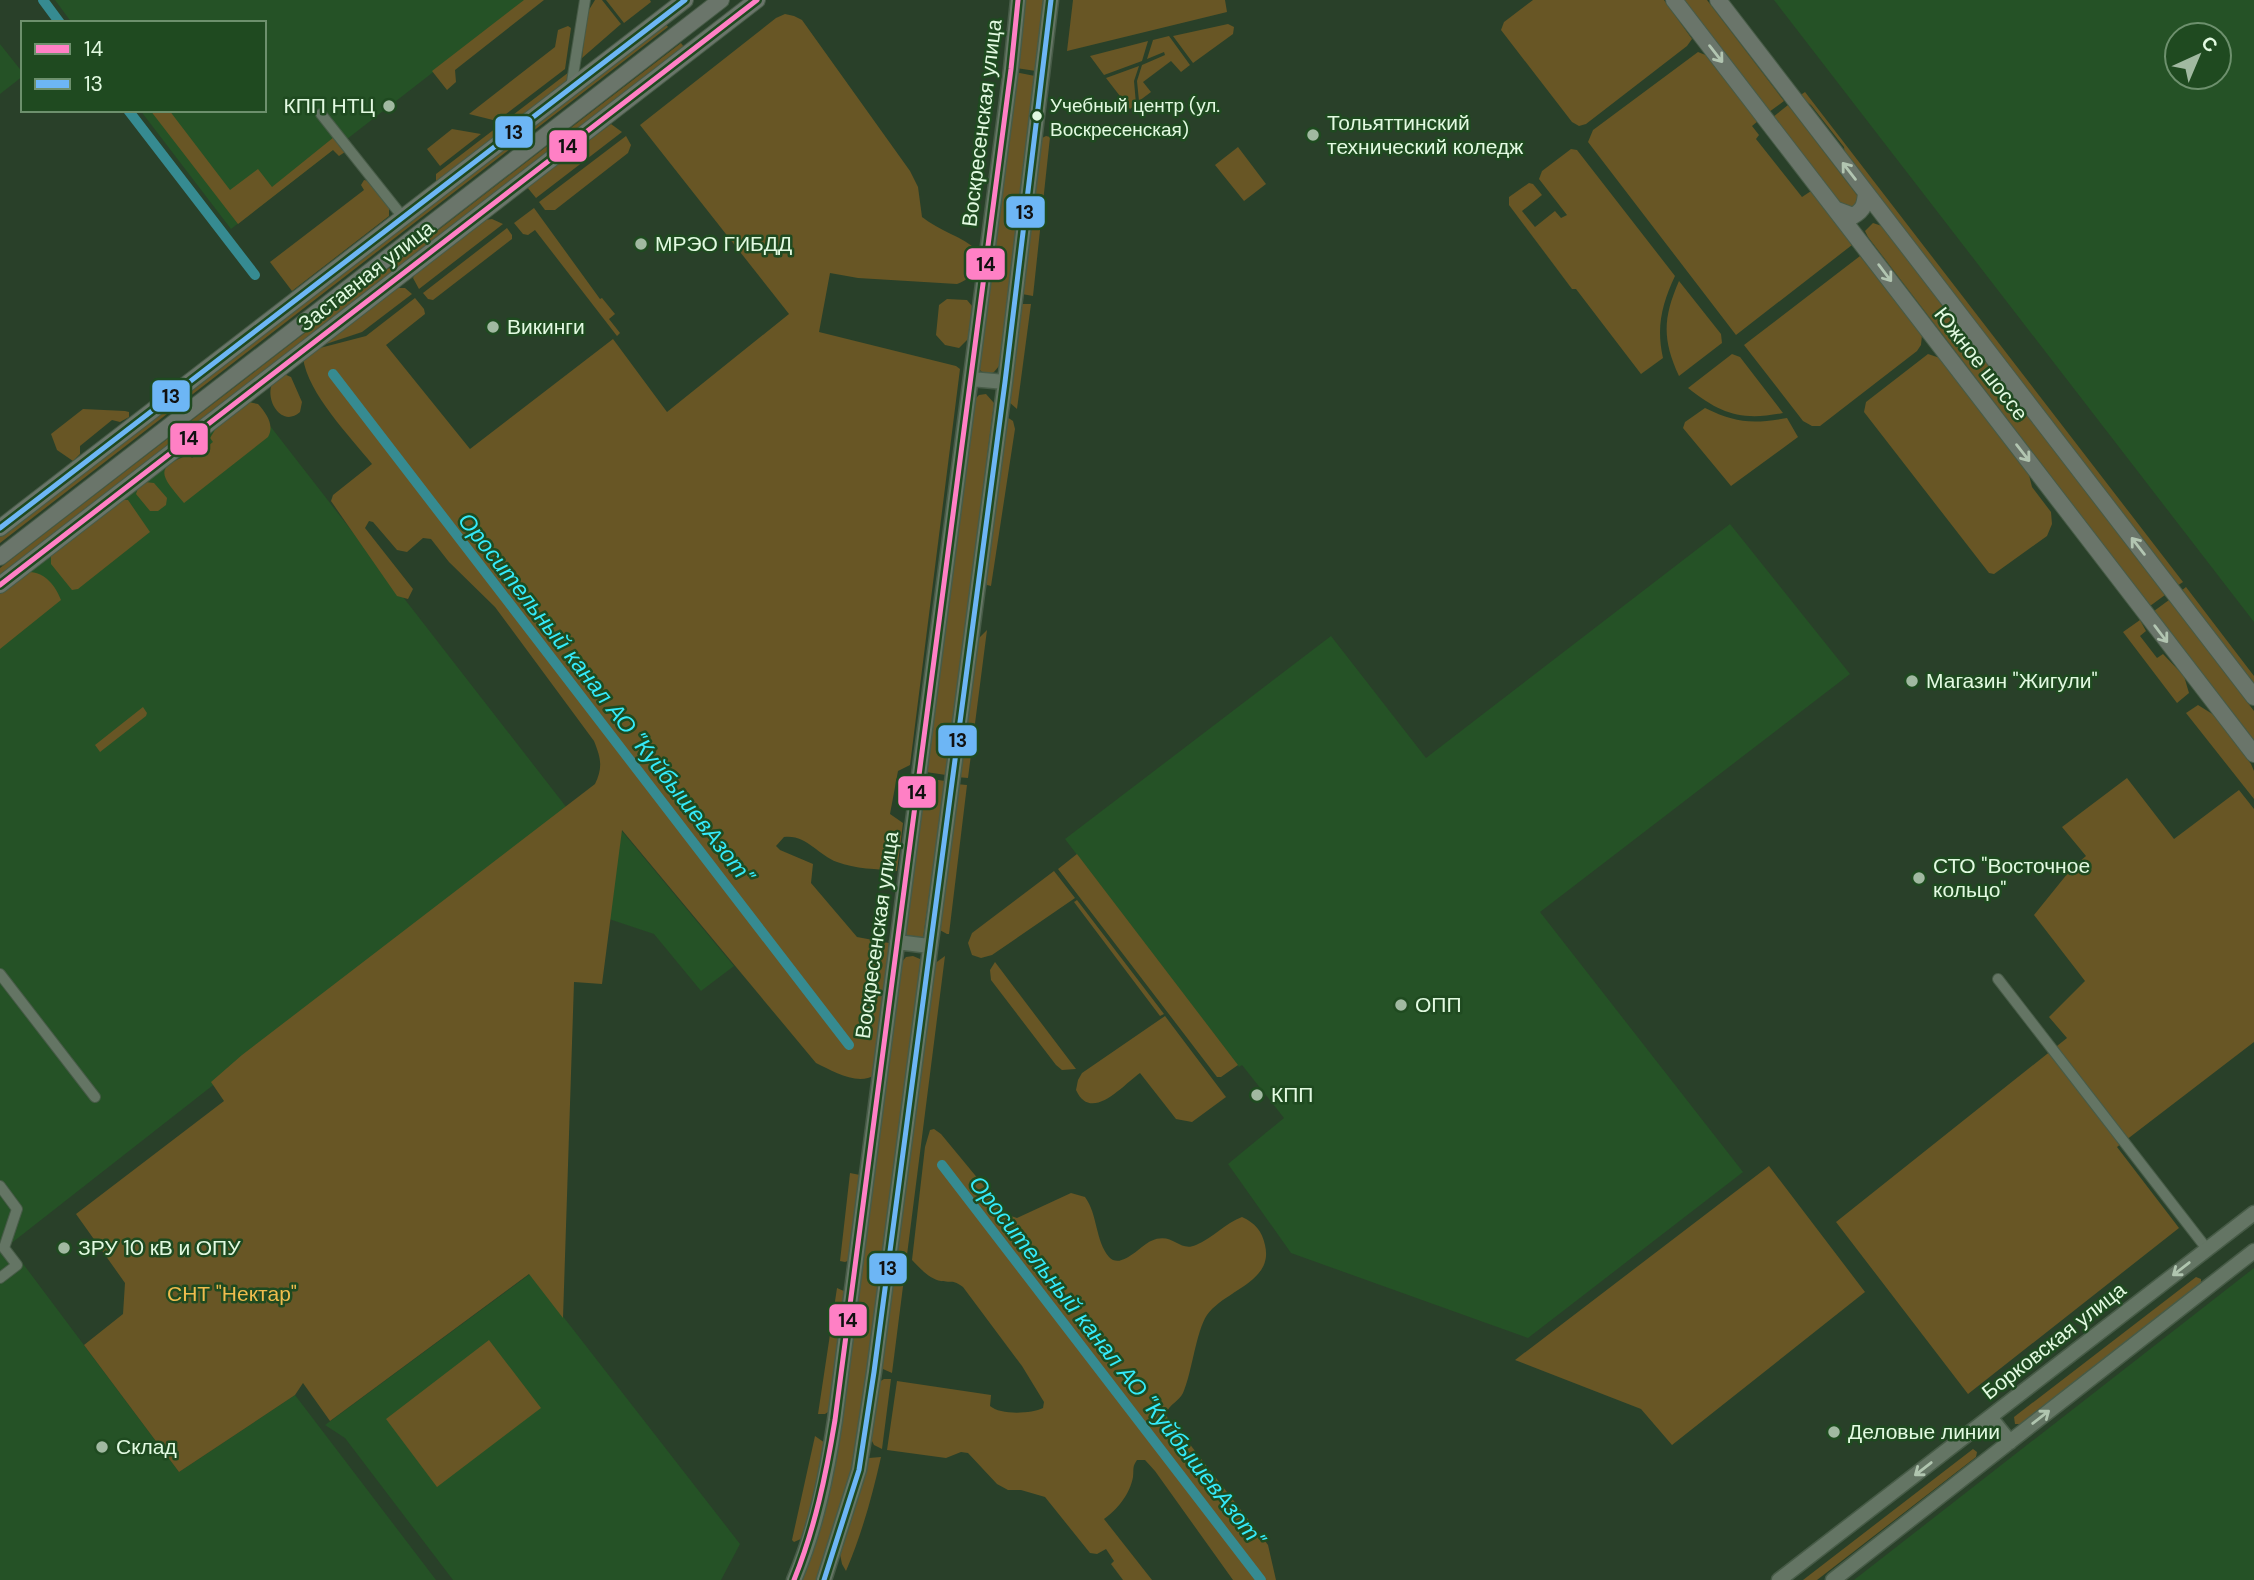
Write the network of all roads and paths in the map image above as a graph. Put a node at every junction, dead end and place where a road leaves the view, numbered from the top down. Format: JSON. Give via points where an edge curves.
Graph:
{"nodes":[{"id":1,"x":585,"y":0,"type":"edge"},
{"id":2,"x":685,"y":0,"type":"edge"},
{"id":3,"x":721,"y":0,"type":"edge"},
{"id":4,"x":757,"y":0,"type":"edge"},
{"id":5,"x":1018,"y":0,"type":"edge"},
{"id":6,"x":1051,"y":0,"type":"edge"},
{"id":7,"x":1674,"y":0,"type":"edge"},
{"id":8,"x":1718,"y":0,"type":"edge"},
{"id":9,"x":577,"y":51,"type":"junction"},
{"id":10,"x":593,"y":70,"type":"junction"},
{"id":11,"x":570,"y":88,"type":"junction"},
{"id":12,"x":321,"y":114,"type":"dead end"},
{"id":13,"x":1866,"y":193,"type":"junction"},
{"id":14,"x":1837,"y":210,"type":"junction"},
{"id":15,"x":402,"y":216,"type":"junction"},
{"id":16,"x":1884,"y":216,"type":"junction"},
{"id":17,"x":1858,"y":238,"type":"junction"},
{"id":18,"x":279,"y":312,"type":"junction"},
{"id":19,"x":294,"y":330,"type":"junction"},
{"id":20,"x":971,"y":379,"type":"junction"},
{"id":21,"x":1005,"y":382,"type":"junction"},
{"id":22,"x":0,"y":528,"type":"edge"},
{"id":23,"x":0,"y":557,"type":"edge"},
{"id":24,"x":0,"y":584,"type":"edge"},
{"id":25,"x":2254,"y":697,"type":"edge"},
{"id":26,"x":2254,"y":754,"type":"edge"},
{"id":27,"x":897,"y":942,"type":"junction"},
{"id":28,"x":929,"y":946,"type":"junction"},
{"id":29,"x":0,"y":974,"type":"edge"},
{"id":30,"x":1998,"y":979,"type":"dead end"},
{"id":31,"x":95,"y":1097,"type":"dead end"},
{"id":32,"x":0,"y":1186,"type":"edge"},
{"id":33,"x":2254,"y":1213,"type":"edge"},
{"id":34,"x":2207,"y":1249,"type":"junction"},
{"id":35,"x":2254,"y":1251,"type":"edge"},
{"id":36,"x":0,"y":1278,"type":"edge"},
{"id":37,"x":1990,"y":1417,"type":"junction"},
{"id":38,"x":2010,"y":1442,"type":"junction"},
{"id":39,"x":794,"y":1580,"type":"edge"},
{"id":40,"x":824,"y":1580,"type":"edge"},
{"id":41,"x":1779,"y":1580,"type":"edge"},
{"id":42,"x":1833,"y":1580,"type":"edge"}],
"edges":[{"from":1,"to":9,"type":"street"},
{"from":2,"to":10,"type":"main road","name":"Заставная улица"},
{"from":3,"to":19,"type":"main road","name":"Заставная улица"},
{"from":4,"to":24,"type":"main road","name":"Заставная улица"},
{"from":5,"to":20,"type":"main road","name":"Воскресенская улица"},
{"from":6,"to":21,"type":"main road"},
{"from":7,"to":14,"type":"main road","name":"Южное шоссе","one_way":true},
{"from":13,"to":8,"type":"main road","name":"Южное шоссе","one_way":true},
{"from":9,"to":10,"type":"street","via":[[584,67]]},
{"from":9,"to":11,"type":"street"},
{"from":10,"to":11,"type":"main road","name":"Заставная улица"},
{"from":11,"to":15,"type":"main road","name":"Заставная улица"},
{"from":12,"to":15,"type":"street"},
{"from":13,"to":14,"type":"main road","via":[[1861,212],[1853,216]]},
{"from":13,"to":16,"type":"main road","name":"Южное шоссе"},
{"from":14,"to":17,"type":"main road","name":"Южное шоссе"},
{"from":15,"to":18,"type":"main road","name":"Заставная улица"},
{"from":16,"to":17,"type":"main road","via":[[1865,216]]},
{"from":25,"to":16,"type":"main road","name":"Южное шоссе","one_way":true},
{"from":17,"to":26,"type":"main road","name":"Южное шоссе","one_way":true},
{"from":18,"to":19,"type":"main road"},
{"from":18,"to":22,"type":"main road","name":"Заставная улица"},
{"from":19,"to":23,"type":"main road","name":"Заставная улица"},
{"from":20,"to":21,"type":"main road"},
{"from":20,"to":27,"type":"main road","name":"Воскресенская улица"},
{"from":21,"to":28,"type":"main road"},
{"from":27,"to":28,"type":"main road"},
{"from":27,"to":39,"type":"main road","name":"Воскресенская улица","via":[[833,1436],[818,1511]]},
{"from":28,"to":40,"type":"main road","via":[[863,1448]]},
{"from":29,"to":31,"type":"street"},
{"from":30,"to":34,"type":"street"},
{"from":32,"to":36,"type":"street","via":[[18,1209],[4,1248],[17,1265]]},
{"from":33,"to":34,"type":"main road","name":"Борковская улица"},
{"from":34,"to":37,"type":"main road","name":"Борковская улица","one_way":true},
{"from":38,"to":35,"type":"main road","one_way":true},
{"from":37,"to":38,"type":"main road"},
{"from":37,"to":41,"type":"main road","name":"Борковская улица","one_way":true},
{"from":38,"to":42,"type":"main road"}]}
